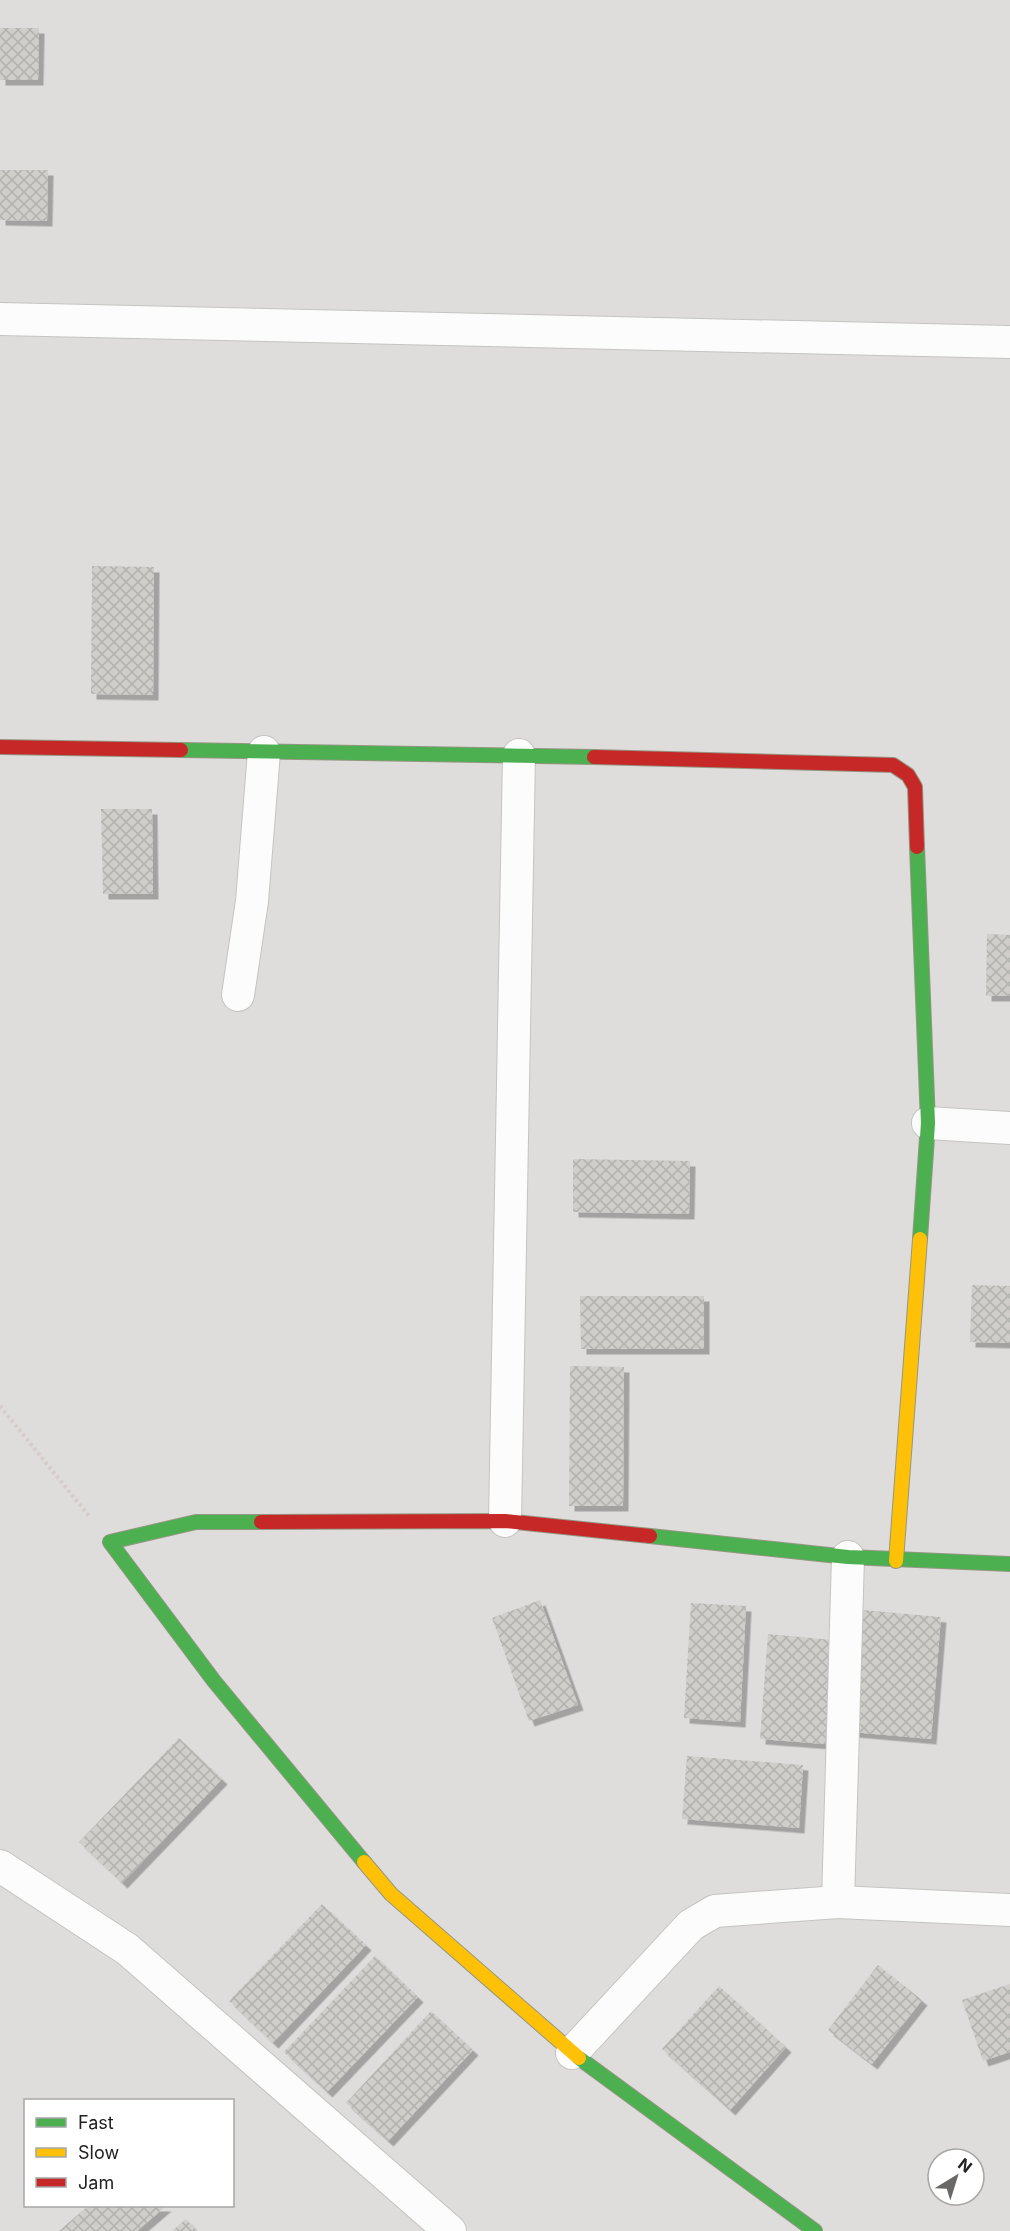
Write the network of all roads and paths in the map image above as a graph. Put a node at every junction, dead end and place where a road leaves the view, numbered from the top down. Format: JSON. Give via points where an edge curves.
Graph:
{"nodes":[{"id":1,"x":0,"y":319,"type":"edge"},
{"id":2,"x":1010,"y":342,"type":"edge"},
{"id":3,"x":0,"y":747,"type":"edge"},
{"id":4,"x":264,"y":752,"type":"junction"},
{"id":5,"x":519,"y":755,"type":"junction"},
{"id":6,"x":238,"y":995,"type":"dead end"},
{"id":7,"x":928,"y":1123,"type":"junction"},
{"id":8,"x":1010,"y":1128,"type":"edge"},
{"id":9,"x":0,"y":1406,"type":"edge"},
{"id":10,"x":505,"y":1521,"type":"junction"},
{"id":11,"x":110,"y":1542,"type":"junction"},
{"id":12,"x":848,"y":1557,"type":"junction"},
{"id":13,"x":896,"y":1561,"type":"junction"},
{"id":14,"x":1010,"y":1564,"type":"edge"},
{"id":15,"x":0,"y":1866,"type":"edge"},
{"id":16,"x":837,"y":1902,"type":"junction"},
{"id":17,"x":1010,"y":1910,"type":"edge"},
{"id":18,"x":573,"y":2053,"type":"junction"},
{"id":19,"x":450,"y":2231,"type":"edge"},
{"id":20,"x":815,"y":2231,"type":"edge"}],
"edges":[{"from":1,"to":2,"type":"street"},
{"from":3,"to":4,"type":"street"},
{"from":4,"to":5,"type":"street"},
{"from":4,"to":6,"type":"street","via":[[252,901]]},
{"from":5,"to":7,"type":"street","via":[[893,765],[908,775],[915,787]]},
{"from":5,"to":10,"type":"street"},
{"from":7,"to":8,"type":"street"},
{"from":7,"to":13,"type":"street"},
{"from":9,"to":11,"type":"path"},
{"from":10,"to":11,"type":"street","via":[[196,1522]]},
{"from":10,"to":12,"type":"street"},
{"from":11,"to":18,"type":"street","via":[[214,1681],[392,1894]]},
{"from":12,"to":13,"type":"street"},
{"from":12,"to":16,"type":"street"},
{"from":13,"to":14,"type":"street"},
{"from":15,"to":19,"type":"street","via":[[127,1949]]},
{"from":16,"to":17,"type":"street"},
{"from":16,"to":18,"type":"street","via":[[715,1911],[691,1925]]},
{"from":18,"to":20,"type":"street"}]}
